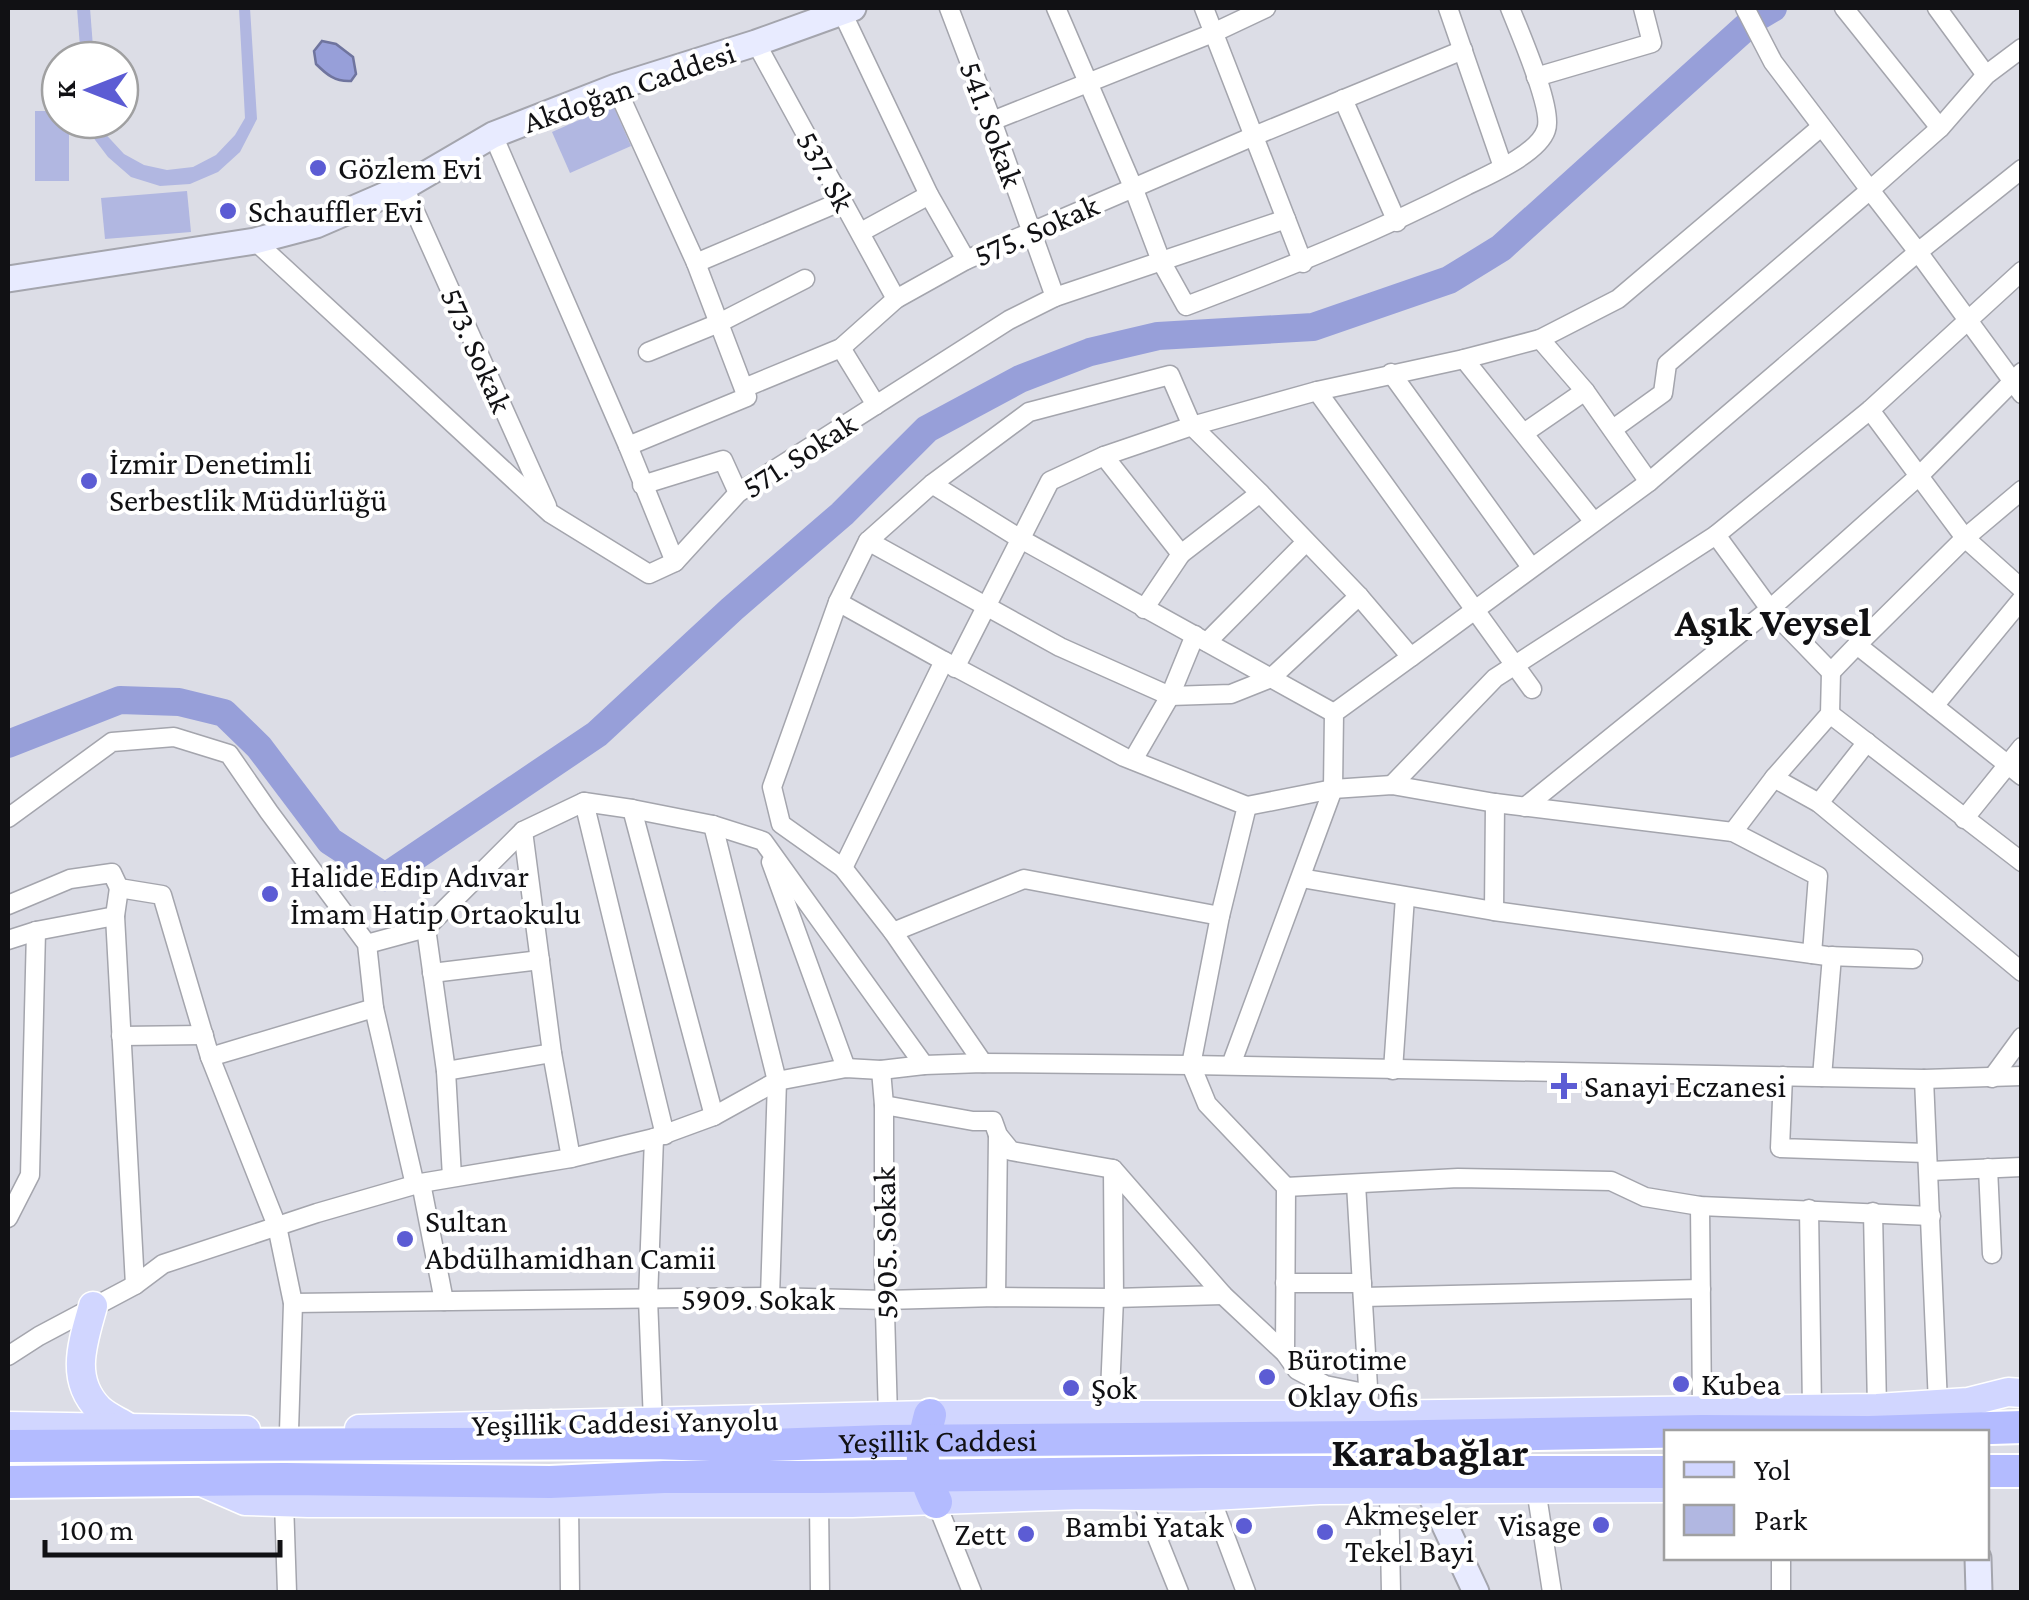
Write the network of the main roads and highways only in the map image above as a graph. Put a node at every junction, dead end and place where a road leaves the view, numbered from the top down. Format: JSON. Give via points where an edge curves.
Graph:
{"nodes":[{"id":1,"x":847,"y":10,"type":"edge"},
{"id":2,"x":8,"y":279,"type":"edge"},
{"id":3,"x":94,"y":1306,"type":"road end"},
{"id":4,"x":2015,"y":1393,"type":"edge"},
{"id":5,"x":1938,"y":1422,"type":"edge"},
{"id":6,"x":1871,"y":1424,"type":"edge"},
{"id":7,"x":128,"y":1427,"type":"junction"},
{"id":8,"x":927,"y":1428,"type":"junction"},
{"id":9,"x":2022,"y":1428,"type":"edge"},
{"id":10,"x":819,"y":1430,"type":"junction"},
{"id":11,"x":1726,"y":1430,"type":"edge"},
{"id":12,"x":1974,"y":1430,"type":"edge"},
{"id":13,"x":1979,"y":1430,"type":"edge"},
{"id":14,"x":1989,"y":1430,"type":"edge"},
{"id":15,"x":1664,"y":1432,"type":"edge"},
{"id":16,"x":9,"y":1441,"type":"edge"},
{"id":17,"x":2022,"y":1470,"type":"edge"},
{"id":18,"x":1989,"y":1471,"type":"edge"},
{"id":19,"x":1664,"y":1472,"type":"edge"},
{"id":20,"x":198,"y":1480,"type":"junction"},
{"id":21,"x":2022,"y":1481,"type":"edge"},
{"id":22,"x":10,"y":1482,"type":"edge"},
{"id":23,"x":1989,"y":1482,"type":"edge"},
{"id":24,"x":930,"y":1488,"type":"junction"},
{"id":25,"x":1664,"y":1488,"type":"edge"},
{"id":26,"x":820,"y":1490,"type":"junction"},
{"id":27,"x":1429,"y":1491,"type":"junction"},
{"id":28,"x":1978,"y":1560,"type":"edge"},
{"id":29,"x":1476,"y":1592,"type":"edge"},
{"id":30,"x":1978,"y":1592,"type":"edge"}],
"edges":[{"from":1,"to":2,"type":"main road","name":"Akdoğan Caddesi","via":[[616,86],[493,135],[404,187],[316,225],[255,241]]},
{"from":3,"to":7,"type":"main road","via":[[81,1348],[82,1385],[100,1410]]},
{"from":4,"to":5,"type":"main road","via":[[1968,1402]]},
{"from":4,"to":13,"type":"main road","via":[[1990,1408]]},
{"from":5,"to":6,"type":"highway","name":"Yeşillik Caddesi"},
{"from":5,"to":12,"type":"highway","name":"Yeşillik Caddesi"},
{"from":6,"to":8,"type":"main road","name":"Yeşillik Caddesi Yanyolu","via":[[1812,1409],[1369,1404]]},
{"from":6,"to":11,"type":"highway","name":"Yeşillik Caddesi"},
{"from":7,"to":10,"type":"main road","name":"Yeşillik Caddesi Yanyolu","via":[[653,1422]]},
{"from":7,"to":16,"type":"main road","name":"Yeşillik Caddesi Yanyolu"},
{"from":8,"to":10,"type":"highway","name":"Yeşillik Caddesi"},
{"from":8,"to":10,"type":"main road","name":"Yeşillik Caddesi Yanyolu","via":[[888,1416]]},
{"from":8,"to":15,"type":"highway","name":"Yeşillik Caddesi","via":[[1372,1437]]},
{"from":8,"to":24,"type":"highway"},
{"from":9,"to":14,"type":"highway","name":"Yeşillik Caddesi"},
{"from":10,"to":16,"type":"highway","name":"Yeşillik Caddesi","via":[[739,1446]]},
{"from":10,"to":26,"type":"highway"},
{"from":17,"to":18,"type":"highway"},
{"from":19,"to":24,"type":"highway","name":"Yeşillik Caddesi","via":[[1201,1472]]},
{"from":20,"to":22,"type":"highway","name":"Yeşillik Caddesi"},
{"from":20,"to":26,"type":"highway","name":"Yeşillik Caddesi","via":[[550,1482],[664,1476]]},
{"from":20,"to":26,"type":"main road","via":[[245,1501],[284,1502],[568,1504]]},
{"from":21,"to":23,"type":"main road"},
{"from":24,"to":26,"type":"highway","name":"Yeşillik Caddesi"},
{"from":24,"to":27,"type":"main road","via":[[1210,1496]]},
{"from":25,"to":27,"type":"main road"},
{"from":27,"to":29,"type":"main road"},
{"from":28,"to":30,"type":"main road"}]}
